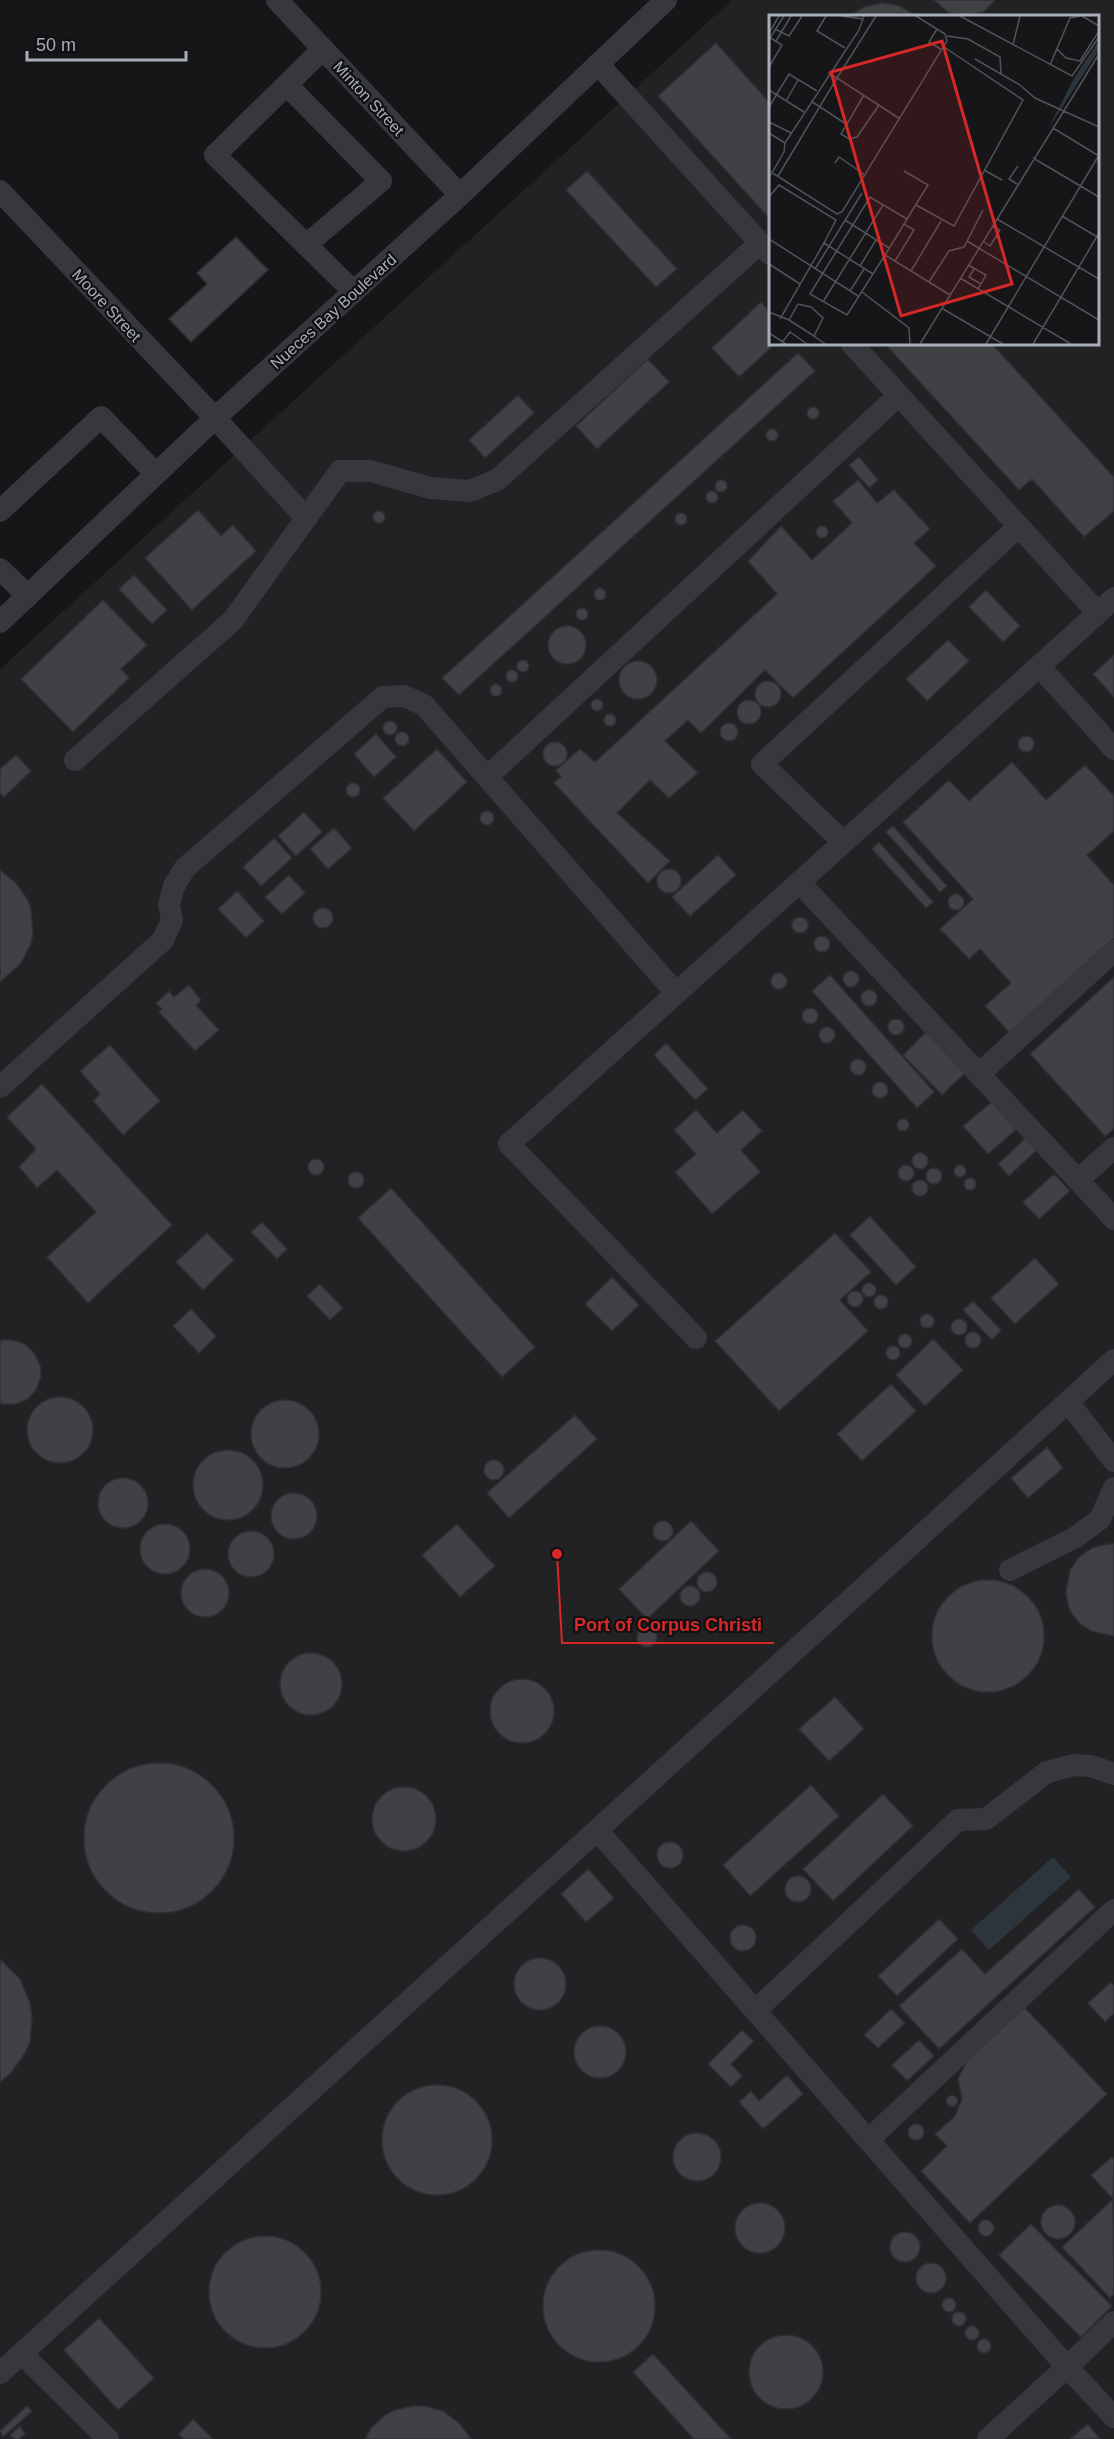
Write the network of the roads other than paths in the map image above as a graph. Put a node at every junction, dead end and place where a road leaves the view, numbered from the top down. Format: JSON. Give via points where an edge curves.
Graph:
{"nodes":[{"id":1,"x":277,"y":0,"type":"edge"},
{"id":2,"x":666,"y":0,"type":"edge"},
{"id":3,"x":323,"y":49,"type":"junction"},
{"id":4,"x":598,"y":64,"type":"junction"},
{"id":5,"x":287,"y":85,"type":"junction"},
{"id":6,"x":0,"y":191,"type":"edge"},
{"id":7,"x":460,"y":195,"type":"junction"},
{"id":8,"x":306,"y":245,"type":"junction"},
{"id":9,"x":765,"y":248,"type":"edge"},
{"id":10,"x":354,"y":292,"type":"junction"},
{"id":11,"x":853,"y":345,"type":"edge"},
{"id":12,"x":899,"y":395,"type":"junction"},
{"id":13,"x":215,"y":418,"type":"junction"},
{"id":14,"x":156,"y":474,"type":"junction"},
{"id":15,"x":0,"y":511,"type":"edge"},
{"id":16,"x":306,"y":518,"type":"junction"},
{"id":17,"x":1019,"y":526,"type":"junction"},
{"id":18,"x":0,"y":569,"type":"edge"},
{"id":19,"x":28,"y":596,"type":"junction"},
{"id":20,"x":1106,"y":605,"type":"edge"},
{"id":21,"x":0,"y":622,"type":"edge"},
{"id":22,"x":1039,"y":666,"type":"junction"},
{"id":23,"x":1114,"y":749,"type":"edge"},
{"id":24,"x":75,"y":760,"type":"dead end"},
{"id":25,"x":487,"y":777,"type":"junction"},
{"id":26,"x":843,"y":842,"type":"junction"},
{"id":27,"x":799,"y":882,"type":"junction"},
{"id":28,"x":1114,"y":951,"type":"edge"},
{"id":29,"x":676,"y":993,"type":"junction"},
{"id":30,"x":979,"y":1074,"type":"junction"},
{"id":31,"x":0,"y":1087,"type":"edge"},
{"id":32,"x":1114,"y":1148,"type":"edge"},
{"id":33,"x":1078,"y":1180,"type":"junction"},
{"id":34,"x":1114,"y":1219,"type":"edge"},
{"id":35,"x":696,"y":1338,"type":"dead end"},
{"id":36,"x":1114,"y":1360,"type":"edge"},
{"id":37,"x":1068,"y":1402,"type":"junction"},
{"id":38,"x":1114,"y":1461,"type":"edge"},
{"id":39,"x":1114,"y":1488,"type":"edge"},
{"id":40,"x":1010,"y":1570,"type":"dead end"},
{"id":41,"x":1114,"y":1774,"type":"edge"},
{"id":42,"x":597,"y":1830,"type":"junction"},
{"id":43,"x":1111,"y":1919,"type":"edge"},
{"id":44,"x":756,"y":2011,"type":"junction"},
{"id":45,"x":868,"y":2140,"type":"junction"},
{"id":46,"x":1114,"y":2322,"type":"edge"},
{"id":47,"x":22,"y":2354,"type":"junction"},
{"id":48,"x":1067,"y":2367,"type":"junction"},
{"id":49,"x":0,"y":2373,"type":"edge"},
{"id":50,"x":1114,"y":2416,"type":"edge"},
{"id":51,"x":108,"y":2439,"type":"edge"},
{"id":52,"x":988,"y":2439,"type":"edge"}],
"edges":[{"from":1,"to":3,"type":"street","name":"Minton Street"},
{"from":2,"to":4,"type":"street","name":"Nueces Bay Boulevard"},
{"from":3,"to":5,"type":"street"},
{"from":3,"to":7,"type":"street","name":"Minton Street"},
{"from":4,"to":7,"type":"street","name":"Nueces Bay Boulevard"},
{"from":4,"to":9,"type":"street"},
{"from":5,"to":8,"type":"street","via":[[215,155]]},
{"from":5,"to":8,"type":"street","via":[[381,181]]},
{"from":6,"to":13,"type":"street","name":"Moore Street"},
{"from":7,"to":10,"type":"street","name":"Nueces Bay Boulevard"},
{"from":8,"to":10,"type":"street"},
{"from":9,"to":16,"type":"street","via":[[497,480],[470,491],[430,488],[371,471],[340,471]]},
{"from":10,"to":13,"type":"street","name":"Nueces Bay Boulevard"},
{"from":11,"to":12,"type":"street"},
{"from":12,"to":17,"type":"street"},
{"from":12,"to":25,"type":"street"},
{"from":13,"to":14,"type":"street","name":"Nueces Bay Boulevard"},
{"from":13,"to":16,"type":"street","name":"Moore Street"},
{"from":14,"to":15,"type":"street","via":[[101,417]]},
{"from":14,"to":19,"type":"street","name":"Nueces Bay Boulevard"},
{"from":16,"to":24,"type":"street","via":[[233,620]]},
{"from":17,"to":20,"type":"street"},
{"from":17,"to":26,"type":"street","via":[[762,764]]},
{"from":18,"to":19,"type":"street"},
{"from":19,"to":21,"type":"street","name":"Nueces Bay Boulevard"},
{"from":20,"to":22,"type":"street"},
{"from":22,"to":23,"type":"street"},
{"from":22,"to":26,"type":"street"},
{"from":25,"to":29,"type":"street"},
{"from":25,"to":31,"type":"street","via":[[424,705],[404,696],[383,697],[185,868],[174,885],[169,905],[172,920],[163,940]]},
{"from":26,"to":27,"type":"street"},
{"from":27,"to":29,"type":"street"},
{"from":27,"to":30,"type":"street"},
{"from":28,"to":30,"type":"street"},
{"from":29,"to":35,"type":"street","via":[[509,1144]]},
{"from":30,"to":33,"type":"street"},
{"from":32,"to":33,"type":"street"},
{"from":33,"to":34,"type":"street"},
{"from":36,"to":37,"type":"street"},
{"from":37,"to":38,"type":"street"},
{"from":37,"to":42,"type":"street"},
{"from":39,"to":40,"type":"street","via":[[1100,1519],[1076,1537]]},
{"from":41,"to":44,"type":"street","via":[[1074,1765],[1047,1772],[986,1819],[958,1820]]},
{"from":42,"to":44,"type":"street"},
{"from":42,"to":47,"type":"street"},
{"from":43,"to":45,"type":"street"},
{"from":44,"to":45,"type":"street"},
{"from":45,"to":48,"type":"street"},
{"from":46,"to":48,"type":"street"},
{"from":47,"to":49,"type":"street"},
{"from":47,"to":51,"type":"street"},
{"from":48,"to":50,"type":"street"},
{"from":48,"to":52,"type":"street"}]}
